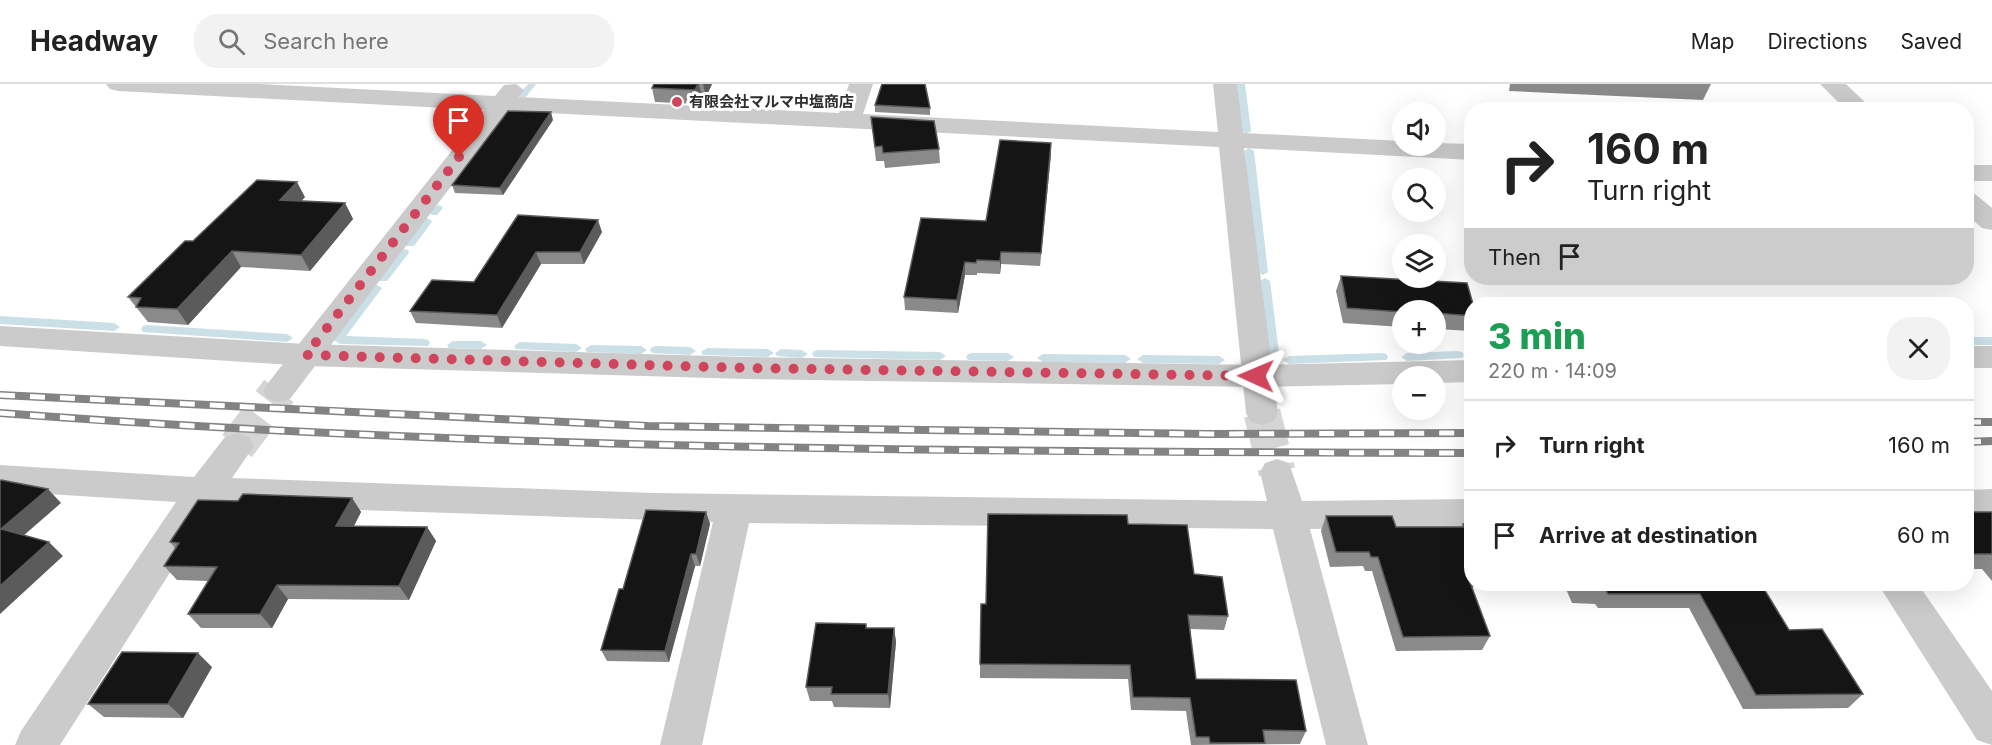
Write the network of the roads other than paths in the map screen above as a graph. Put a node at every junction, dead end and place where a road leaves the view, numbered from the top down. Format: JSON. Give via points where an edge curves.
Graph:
{"nodes":[{"id":1,"x":118,"y":84,"type":"edge"},
{"id":2,"x":861,"y":84,"type":"edge"},
{"id":3,"x":1225,"y":84,"type":"edge"},
{"id":4,"x":1832,"y":84,"type":"edge"},
{"id":5,"x":509,"y":94,"type":"edge"},
{"id":6,"x":1853,"y":102,"type":"edge"},
{"id":7,"x":848,"y":121,"type":"junction"},
{"id":8,"x":1231,"y":140,"type":"junction"},
{"id":9,"x":1464,"y":152,"type":"edge"},
{"id":10,"x":1974,"y":173,"type":"edge"},
{"id":11,"x":1992,"y":173,"type":"edge"},
{"id":12,"x":1974,"y":207,"type":"edge"},
{"id":13,"x":1992,"y":222,"type":"edge"},
{"id":14,"x":0,"y":336,"type":"edge"},
{"id":15,"x":306,"y":355,"type":"junction"},
{"id":16,"x":1974,"y":357,"type":"edge"},
{"id":17,"x":1992,"y":357,"type":"edge"},
{"id":18,"x":1464,"y":371,"type":"edge"},
{"id":19,"x":1256,"y":376,"type":"junction"},
{"id":20,"x":279,"y":391,"type":"tunnel mouth"},
{"id":21,"x":1262,"y":413,"type":"tunnel mouth"},
{"id":22,"x":237,"y":446,"type":"tunnel mouth"},
{"id":23,"x":1277,"y":472,"type":"tunnel mouth"},
{"id":24,"x":0,"y":478,"type":"edge"},
{"id":25,"x":202,"y":492,"type":"junction"},
{"id":26,"x":1992,"y":503,"type":"edge"},
{"id":27,"x":1974,"y":504,"type":"edge"},
{"id":28,"x":734,"y":509,"type":"junction"},
{"id":29,"x":1464,"y":513,"type":"edge"},
{"id":30,"x":1289,"y":517,"type":"junction"},
{"id":31,"x":1902,"y":591,"type":"edge"},
{"id":32,"x":1992,"y":726,"type":"edge"},
{"id":33,"x":36,"y":745,"type":"edge"},
{"id":34,"x":681,"y":745,"type":"edge"},
{"id":35,"x":1347,"y":745,"type":"edge"}],
"edges":[{"from":1,"to":5,"type":"street"},
{"from":2,"to":7,"type":"street"},
{"from":3,"to":8,"type":"street"},
{"from":4,"to":6,"type":"street"},
{"from":5,"to":7,"type":"street"},
{"from":5,"to":15,"type":"street"},
{"from":7,"to":8,"type":"street"},
{"from":8,"to":9,"type":"street"},
{"from":8,"to":19,"type":"street"},
{"from":10,"to":11,"type":"street"},
{"from":12,"to":13,"type":"street"},
{"from":14,"to":15,"type":"street"},
{"from":15,"to":19,"type":"street","via":[[746,368]]},
{"from":15,"to":20,"type":"street"},
{"from":16,"to":17,"type":"street"},
{"from":18,"to":19,"type":"street"},
{"from":19,"to":21,"type":"street"},
{"from":22,"to":25,"type":"street"},
{"from":23,"to":30,"type":"street"},
{"from":24,"to":25,"type":"street"},
{"from":25,"to":28,"type":"street"},
{"from":25,"to":33,"type":"street"},
{"from":26,"to":27,"type":"street"},
{"from":28,"to":30,"type":"street"},
{"from":28,"to":34,"type":"street"},
{"from":29,"to":30,"type":"street"},
{"from":30,"to":35,"type":"street"},
{"from":31,"to":32,"type":"street"}]}
